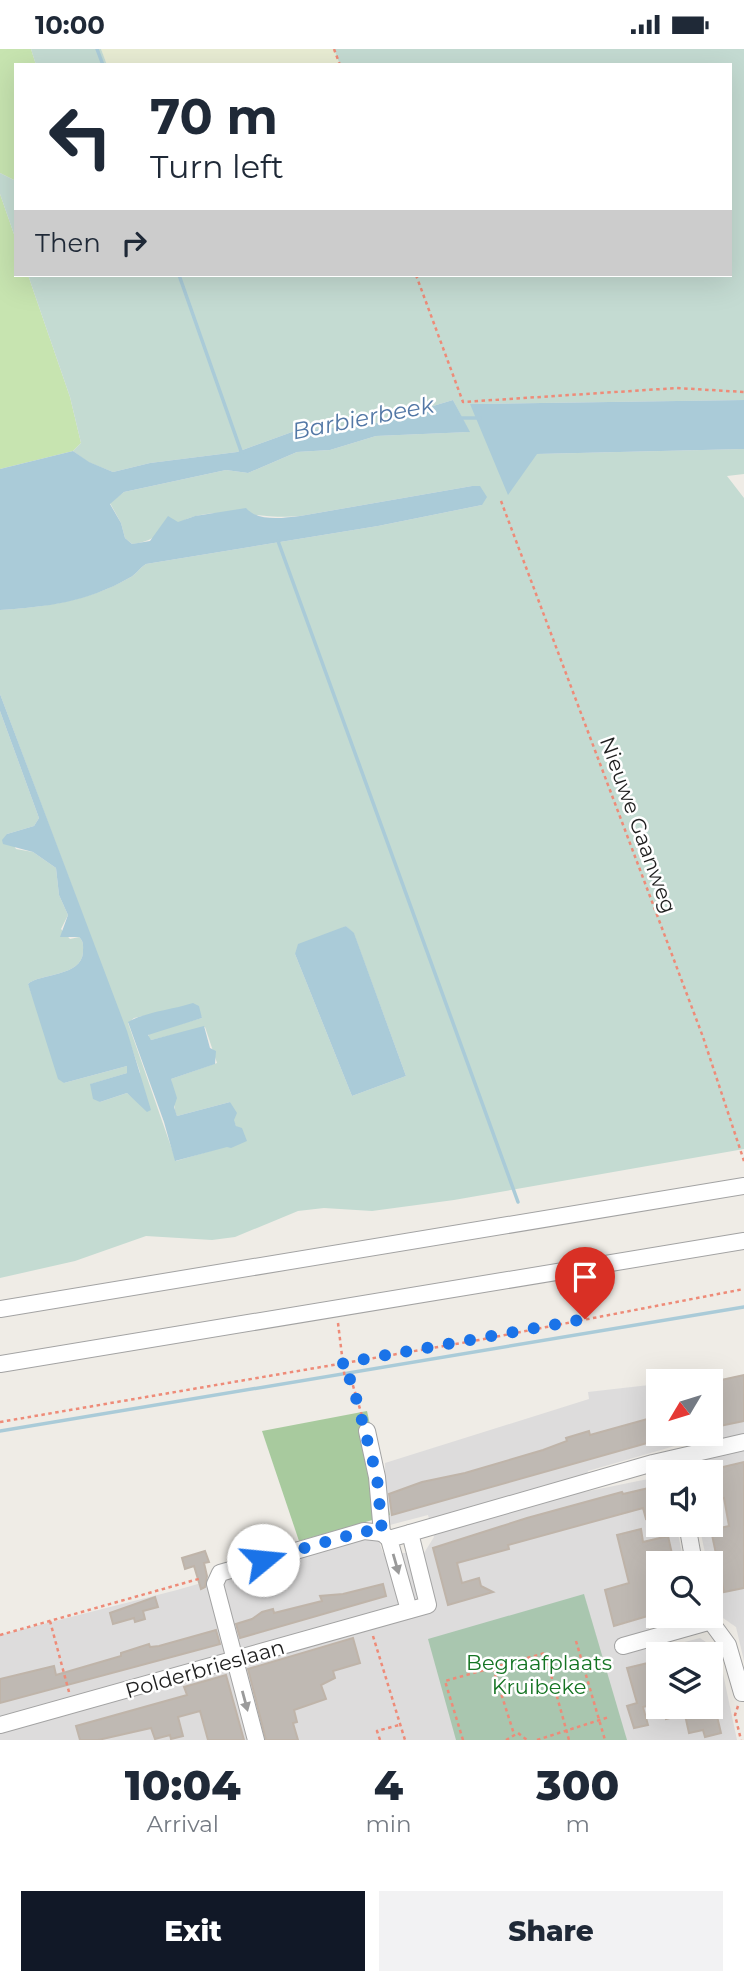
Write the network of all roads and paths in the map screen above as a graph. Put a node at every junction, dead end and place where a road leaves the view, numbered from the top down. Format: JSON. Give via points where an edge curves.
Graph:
{"nodes":[{"id":1,"x":417,"y":277,"type":"edge"},
{"id":2,"x":744,"y":392,"type":"edge"},
{"id":3,"x":501,"y":502,"type":"dead end"},
{"id":4,"x":744,"y":1161,"type":"edge"},
{"id":5,"x":744,"y":1186,"type":"edge"},
{"id":6,"x":744,"y":1241,"type":"edge"},
{"id":7,"x":744,"y":1289,"type":"edge"},
{"id":8,"x":0,"y":1309,"type":"edge"},
{"id":9,"x":336,"y":1309,"type":"junction"},
{"id":10,"x":0,"y":1364,"type":"edge"},
{"id":11,"x":343,"y":1365,"type":"junction"},
{"id":12,"x":0,"y":1422,"type":"edge"},
{"id":13,"x":367,"y":1431,"type":"joint"},
{"id":14,"x":744,"y":1443,"type":"edge"},
{"id":15,"x":693,"y":1460,"type":"edge"},
{"id":16,"x":646,"y":1473,"type":"edge"},
{"id":17,"x":410,"y":1533,"type":"junction"},
{"id":18,"x":385,"y":1536,"type":"junction"},
{"id":19,"x":220,"y":1573,"type":"junction"},
{"id":20,"x":410,"y":1610,"type":"junction"},
{"id":21,"x":50,"y":1621,"type":"junction"},
{"id":22,"x":369,"y":1622,"type":"junction"},
{"id":23,"x":679,"y":1628,"type":"edge"},
{"id":24,"x":715,"y":1628,"type":"edge"},
{"id":25,"x":0,"y":1635,"type":"edge"},
{"id":26,"x":576,"y":1641,"type":"dead end"},
{"id":27,"x":623,"y":1646,"type":"dead end"},
{"id":28,"x":234,"y":1662,"type":"junction"},
{"id":29,"x":493,"y":1668,"type":"junction"},
{"id":30,"x":743,"y":1693,"type":"edge"},
{"id":31,"x":73,"y":1706,"type":"junction"},
{"id":32,"x":609,"y":1717,"type":"dead end"},
{"id":33,"x":599,"y":1720,"type":"junction"},
{"id":34,"x":400,"y":1725,"type":"junction"},
{"id":35,"x":3,"y":1730,"type":"edge"},
{"id":36,"x":566,"y":1730,"type":"junction"},
{"id":37,"x":514,"y":1734,"type":"junction"},
{"id":38,"x":256,"y":1740,"type":"edge"},
{"id":39,"x":380,"y":1740,"type":"edge"},
{"id":40,"x":405,"y":1740,"type":"edge"},
{"id":41,"x":463,"y":1740,"type":"edge"},
{"id":42,"x":506,"y":1740,"type":"edge"},
{"id":43,"x":527,"y":1740,"type":"edge"},
{"id":44,"x":537,"y":1740,"type":"edge"},
{"id":45,"x":569,"y":1740,"type":"edge"},
{"id":46,"x":605,"y":1740,"type":"edge"},
{"id":47,"x":741,"y":1740,"type":"edge"}],
"edges":[{"from":1,"to":2,"type":"path","via":[[463,402],[677,389]]},
{"from":3,"to":4,"type":"path","name":"Nieuwe Gaanweg","via":[[703,1037]]},
{"from":5,"to":8,"type":"street"},
{"from":6,"to":9,"type":"street"},
{"from":7,"to":11,"type":"path"},
{"from":9,"to":10,"type":"street"},
{"from":9,"to":11,"type":"path"},
{"from":11,"to":12,"type":"path"},
{"from":11,"to":13,"type":"path"},
{"from":13,"to":18,"type":"street"},
{"from":14,"to":15,"type":"street"},
{"from":16,"to":17,"type":"street"},
{"from":17,"to":18,"type":"street"},
{"from":17,"to":20,"type":"street","via":[[428,1605]]},
{"from":18,"to":19,"type":"street","via":[[364,1531]]},
{"from":18,"to":20,"type":"street","one_way":true},
{"from":19,"to":21,"type":"path"},
{"from":19,"to":28,"type":"street","via":[[215,1584]]},
{"from":20,"to":22,"type":"street","name":"Polderbrieslaan"},
{"from":21,"to":25,"type":"path"},
{"from":21,"to":31,"type":"path"},
{"from":22,"to":28,"type":"street","name":"Polderbrieslaan"},
{"from":22,"to":34,"type":"path"},
{"from":23,"to":27,"type":"street"},
{"from":24,"to":30,"type":"street","via":[[729,1645]]},
{"from":26,"to":33,"type":"path"},
{"from":28,"to":31,"type":"street","name":"Polderbrieslaan"},
{"from":28,"to":38,"type":"street","one_way":true},
{"from":29,"to":36,"type":"path","via":[[545,1653]]},
{"from":29,"to":37,"type":"path"},
{"from":29,"to":41,"type":"path","via":[[446,1681]]},
{"from":30,"to":47,"type":"path","via":[[735,1715]]},
{"from":31,"to":35,"type":"street","name":"Polderbrieslaan"},
{"from":32,"to":33,"type":"path"},
{"from":33,"to":36,"type":"path"},
{"from":33,"to":46,"type":"path"},
{"from":34,"to":39,"type":"path","via":[[377,1731]]},
{"from":34,"to":40,"type":"path"},
{"from":36,"to":44,"type":"path"},
{"from":36,"to":45,"type":"path"},
{"from":37,"to":42,"type":"path"},
{"from":37,"to":43,"type":"path"}]}
